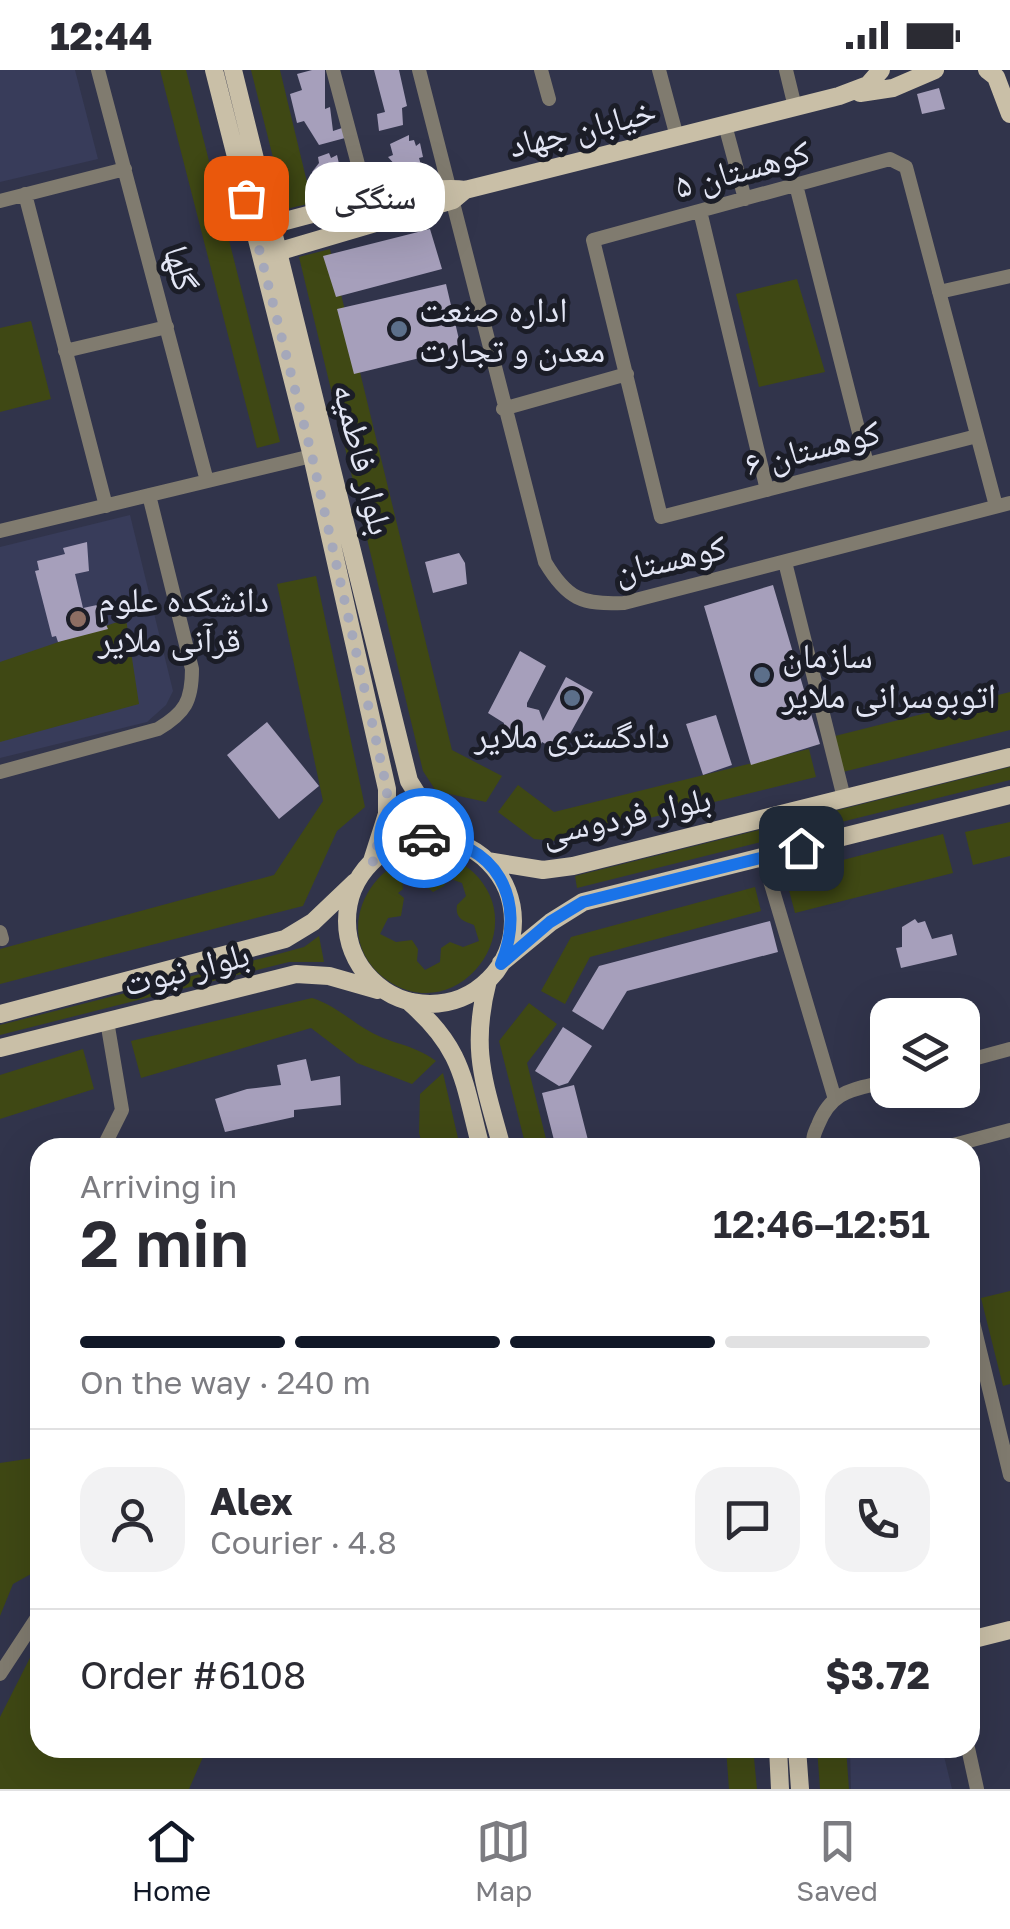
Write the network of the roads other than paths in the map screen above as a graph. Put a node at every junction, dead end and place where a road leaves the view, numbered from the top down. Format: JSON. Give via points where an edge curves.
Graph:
{"nodes":[{"id":1,"x":98,"y":70,"type":"edge"},
{"id":2,"x":214,"y":70,"type":"edge"},
{"id":3,"x":232,"y":70,"type":"edge"},
{"id":4,"x":333,"y":70,"type":"edge"},
{"id":5,"x":418,"y":70,"type":"edge"},
{"id":6,"x":541,"y":70,"type":"edge"},
{"id":7,"x":659,"y":70,"type":"edge"},
{"id":8,"x":786,"y":70,"type":"edge"},
{"id":9,"x":881,"y":70,"type":"edge"},
{"id":10,"x":935,"y":70,"type":"edge"},
{"id":11,"x":987,"y":70,"type":"edge"},
{"id":12,"x":840,"y":96,"type":"junction"},
{"id":13,"x":549,"y":100,"type":"dead end"},
{"id":14,"x":795,"y":107,"type":"junction"},
{"id":15,"x":1010,"y":114,"type":"edge"},
{"id":16,"x":725,"y":125,"type":"junction"},
{"id":17,"x":677,"y":137,"type":"junction"},
{"id":18,"x":125,"y":169,"type":"junction"},
{"id":19,"x":796,"y":185,"type":"junction"},
{"id":20,"x":456,"y":193,"type":"junction"},
{"id":21,"x":25,"y":194,"type":"junction"},
{"id":22,"x":746,"y":198,"type":"junction"},
{"id":23,"x":0,"y":200,"type":"edge"},
{"id":24,"x":368,"y":202,"type":"junction"},
{"id":25,"x":700,"y":211,"type":"junction"},
{"id":26,"x":263,"y":227,"type":"junction"},
{"id":27,"x":270,"y":254,"type":"junction"},
{"id":28,"x":1010,"y":276,"type":"edge"},
{"id":29,"x":939,"y":292,"type":"junction"},
{"id":30,"x":166,"y":328,"type":"junction"},
{"id":31,"x":66,"y":351,"type":"junction"},
{"id":32,"x":626,"y":374,"type":"junction"},
{"id":33,"x":503,"y":409,"type":"junction"},
{"id":34,"x":977,"y":436,"type":"junction"},
{"id":35,"x":320,"y":454,"type":"junction"},
{"id":36,"x":867,"y":464,"type":"junction"},
{"id":37,"x":207,"y":481,"type":"junction"},
{"id":38,"x":767,"y":490,"type":"junction"},
{"id":39,"x":149,"y":495,"type":"junction"},
{"id":40,"x":1003,"y":505,"type":"edge"},
{"id":41,"x":106,"y":506,"type":"junction"},
{"id":42,"x":0,"y":514,"type":"edge"},
{"id":43,"x":2,"y":531,"type":"edge"},
{"id":44,"x":785,"y":562,"type":"junction"},
{"id":45,"x":1010,"y":757,"type":"edge"},
{"id":46,"x":0,"y":772,"type":"edge"},
{"id":47,"x":1010,"y":795,"type":"edge"},
{"id":48,"x":844,"y":798,"type":"junction"},
{"id":49,"x":464,"y":845,"type":"junction"},
{"id":50,"x":763,"y":857,"type":"junction"},
{"id":51,"x":487,"y":860,"type":"junction"},
{"id":52,"x":372,"y":862,"type":"junction"},
{"id":53,"x":359,"y":878,"type":"junction"},
{"id":54,"x":501,"y":964,"type":"junction"},
{"id":55,"x":488,"y":980,"type":"junction"},
{"id":56,"x":388,"y":993,"type":"junction"},
{"id":57,"x":408,"y":1001,"type":"junction"},
{"id":58,"x":0,"y":1014,"type":"edge"},
{"id":59,"x":107,"y":1021,"type":"junction"},
{"id":60,"x":0,"y":1048,"type":"edge"},
{"id":61,"x":1010,"y":1050,"type":"edge"},
{"id":62,"x":980,"y":1058,"type":"edge"},
{"id":63,"x":870,"y":1086,"type":"edge"},
{"id":64,"x":834,"y":1096,"type":"junction"},
{"id":65,"x":1010,"y":1130,"type":"edge"},
{"id":66,"x":108,"y":1138,"type":"edge"},
{"id":67,"x":479,"y":1138,"type":"edge"},
{"id":68,"x":499,"y":1138,"type":"edge"},
{"id":69,"x":815,"y":1138,"type":"edge"},
{"id":70,"x":980,"y":1138,"type":"edge"},
{"id":71,"x":980,"y":1370,"type":"edge"},
{"id":72,"x":1010,"y":1476,"type":"edge"},
{"id":73,"x":30,"y":1628,"type":"edge"},
{"id":74,"x":1010,"y":1630,"type":"edge"},
{"id":75,"x":980,"y":1638,"type":"edge"},
{"id":76,"x":0,"y":1674,"type":"edge"},
{"id":77,"x":778,"y":1758,"type":"edge"},
{"id":78,"x":798,"y":1758,"type":"edge"},
{"id":79,"x":970,"y":1758,"type":"edge"},
{"id":80,"x":780,"y":1789,"type":"edge"},
{"id":81,"x":800,"y":1789,"type":"edge"},
{"id":82,"x":978,"y":1789,"type":"edge"}],
"edges":[{"from":1,"to":18,"type":"street","name":"گلها"},
{"from":2,"to":26,"type":"main road","name":"بلوار فاطمیه"},
{"from":3,"to":26,"type":"main road","name":"بلوار فاطمیه"},
{"from":4,"to":24,"type":"street"},
{"from":5,"to":20,"type":"street","name":"کوهستان"},
{"from":6,"to":13,"type":"street"},
{"from":7,"to":17,"type":"street"},
{"from":8,"to":14,"type":"street"},
{"from":9,"to":12,"type":"main road","name":"خیابان جهاد","via":[[868,86]]},
{"from":10,"to":12,"type":"main road","via":[[893,88]]},
{"from":11,"to":15,"type":"main road"},
{"from":12,"to":14,"type":"main road","name":"خیابان جهاد"},
{"from":14,"to":16,"type":"main road","name":"خیابان جهاد"},
{"from":16,"to":17,"type":"main road","name":"خیابان جهاد"},
{"from":16,"to":22,"type":"street"},
{"from":17,"to":20,"type":"main road","name":"خیابان جهاد"},
{"from":18,"to":21,"type":"street"},
{"from":18,"to":30,"type":"street","name":"گلها"},
{"from":19,"to":22,"type":"street","name":"کوهستان ۵"},
{"from":19,"to":29,"type":"street","name":"کوهستان ۵","via":[[890,160],[906,167]]},
{"from":19,"to":36,"type":"street"},
{"from":20,"to":24,"type":"main road","name":"خیابان جهاد"},
{"from":20,"to":27,"type":"main road","name":"خیابان جهاد"},
{"from":20,"to":33,"type":"street","name":"کوهستان"},
{"from":21,"to":23,"type":"street"},
{"from":21,"to":31,"type":"street"},
{"from":22,"to":25,"type":"street","name":"کوهستان ۵"},
{"from":24,"to":26,"type":"main road","name":"خیابان جهاد"},
{"from":25,"to":32,"type":"street","name":"کوهستان ۵","via":[[593,240]]},
{"from":25,"to":38,"type":"street"},
{"from":26,"to":27,"type":"main road","name":"بلوار فاطمیه"},
{"from":27,"to":35,"type":"main road","name":"بلوار فاطمیه"},
{"from":28,"to":29,"type":"street"},
{"from":29,"to":34,"type":"street"},
{"from":30,"to":31,"type":"street"},
{"from":30,"to":37,"type":"street","name":"گلها"},
{"from":31,"to":41,"type":"street"},
{"from":32,"to":33,"type":"street"},
{"from":32,"to":38,"type":"street","name":"کوهستان ۶","via":[[661,517]]},
{"from":33,"to":44,"type":"street","name":"کوهستان","via":[[545,562],[579,600],[624,604]]},
{"from":34,"to":36,"type":"street","name":"کوهستان ۶"},
{"from":34,"to":40,"type":"street"},
{"from":35,"to":37,"type":"street"},
{"from":35,"to":49,"type":"main road","name":"بلوار فاطمیه","via":[[409,781],[432,818]]},
{"from":35,"to":52,"type":"main road","name":"بلوار فاطمیه","via":[[387,789],[387,814]]},
{"from":36,"to":38,"type":"street","name":"کوهستان ۶"},
{"from":37,"to":39,"type":"street"},
{"from":39,"to":41,"type":"street"},
{"from":39,"to":46,"type":"street","via":[[192,670],[181,716],[158,729]]},
{"from":40,"to":44,"type":"street","name":"کوهستان"},
{"from":41,"to":43,"type":"street"},
{"from":42,"to":43,"type":"street"},
{"from":44,"to":48,"type":"street"},
{"from":45,"to":48,"type":"main road","name":"بلوار فردوسی"},
{"from":47,"to":50,"type":"main road","name":"بلوار فردوسی"},
{"from":48,"to":51,"type":"main road","name":"بلوار فردوسی","via":[[573,866],[544,870]]},
{"from":49,"to":51,"type":"main road"},
{"from":49,"to":52,"type":"main road","via":[[406,841]]},
{"from":50,"to":54,"type":"main road","name":"بلوار فردوسی","via":[[583,902]]},
{"from":50,"to":64,"type":"street"},
{"from":51,"to":54,"type":"main road","via":[[510,898],[510,943]]},
{"from":52,"to":53,"type":"main road"},
{"from":53,"to":56,"type":"main road","via":[[348,932],[361,967]]},
{"from":53,"to":58,"type":"main road","name":"بلوار نبوت","via":[[286,939]]},
{"from":54,"to":55,"type":"main road"},
{"from":55,"to":57,"type":"main road","via":[[450,1002]]},
{"from":55,"to":68,"type":"main road","via":[[478,1060]]},
{"from":56,"to":57,"type":"main road"},
{"from":56,"to":59,"type":"main road","name":"بلوار نبوت","via":[[296,974]]},
{"from":57,"to":67,"type":"main road","via":[[453,1050]]},
{"from":59,"to":60,"type":"main road","name":"بلوار نبوت"},
{"from":59,"to":66,"type":"street","via":[[122,1110]]},
{"from":61,"to":62,"type":"street"},
{"from":63,"to":64,"type":"street"},
{"from":64,"to":69,"type":"street"},
{"from":65,"to":70,"type":"street"},
{"from":71,"to":72,"type":"street"},
{"from":73,"to":76,"type":"street"},
{"from":74,"to":75,"type":"main road"},
{"from":77,"to":80,"type":"main road"},
{"from":78,"to":81,"type":"main road"},
{"from":79,"to":82,"type":"street"}]}
